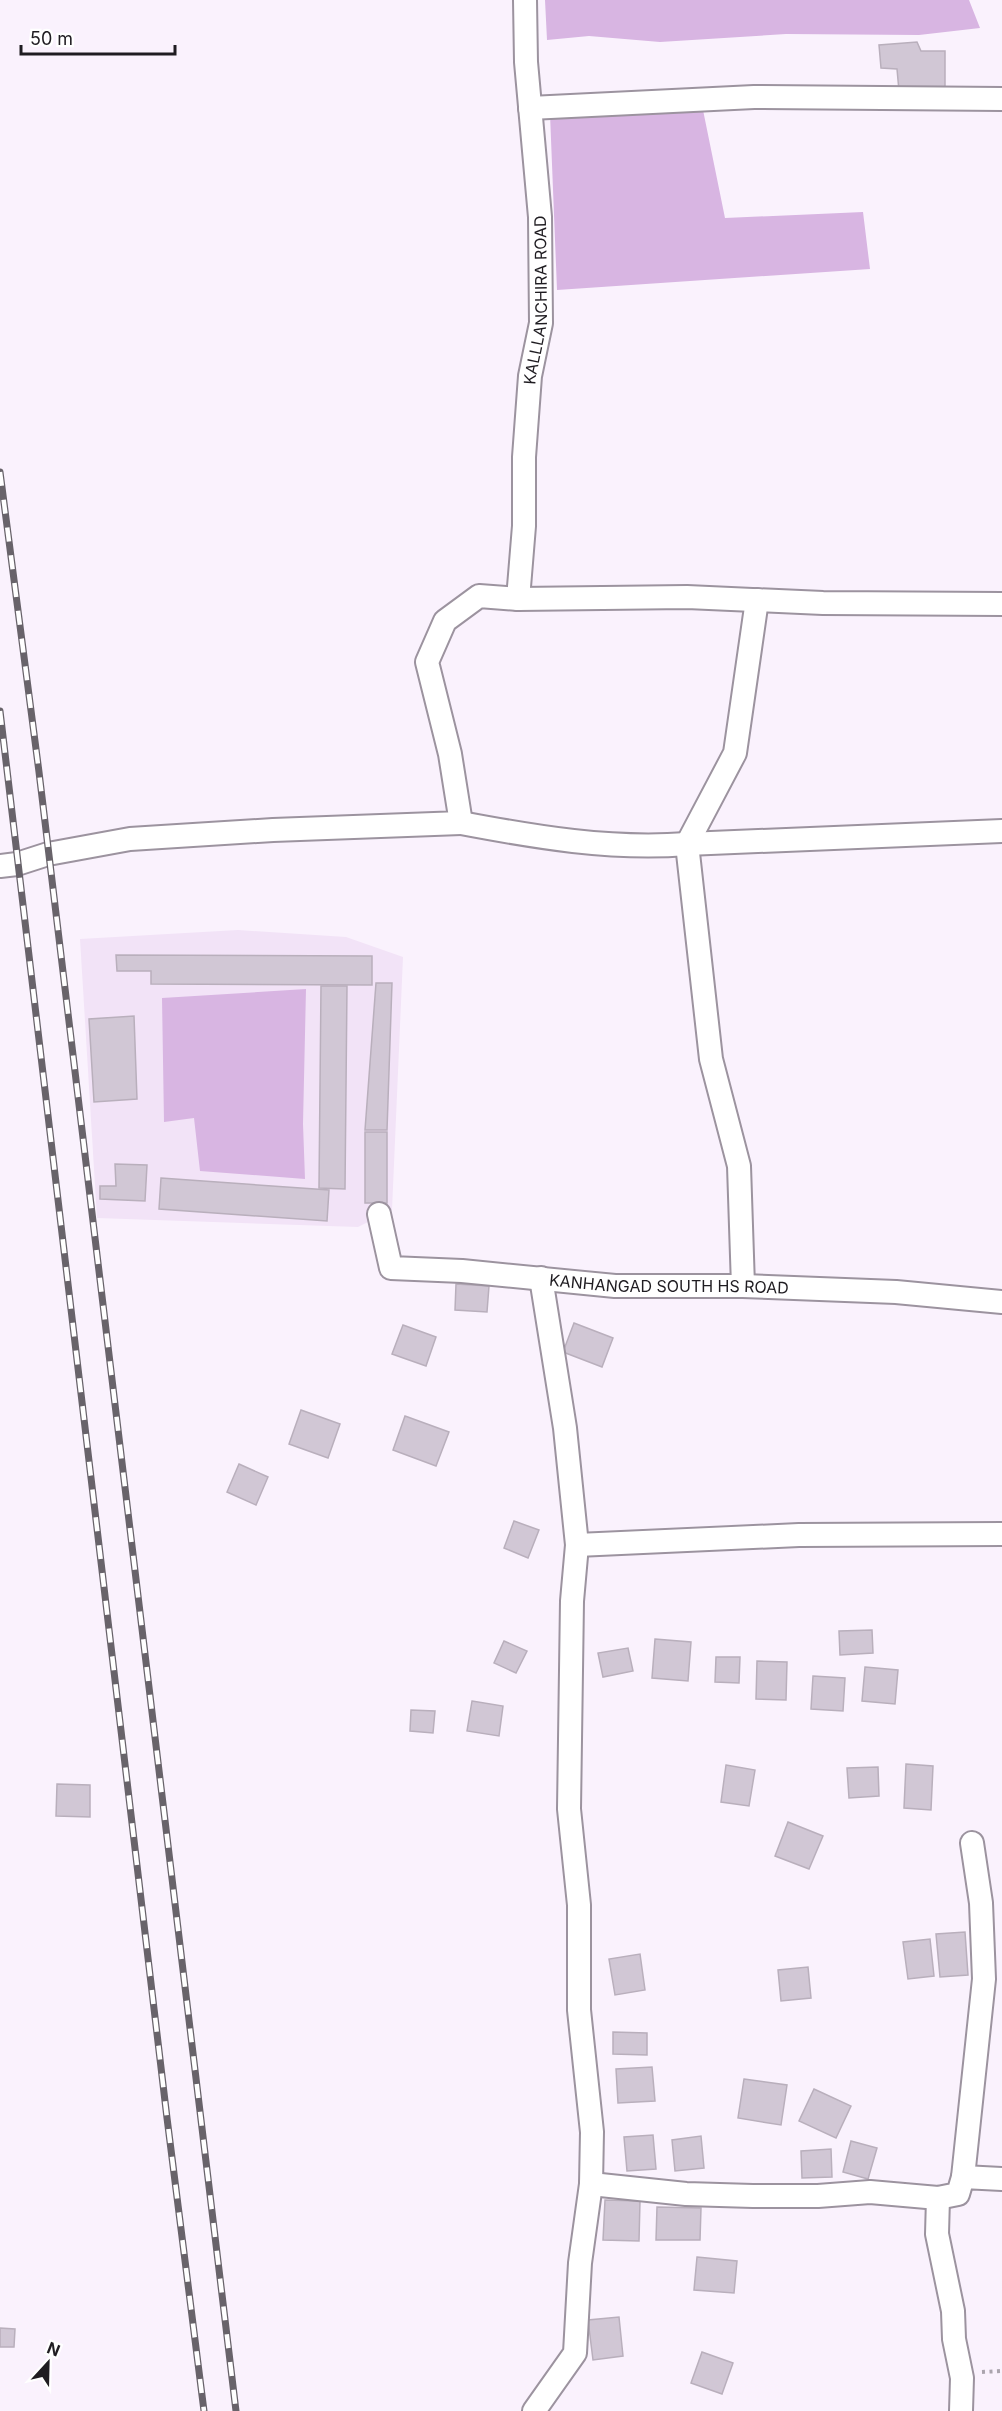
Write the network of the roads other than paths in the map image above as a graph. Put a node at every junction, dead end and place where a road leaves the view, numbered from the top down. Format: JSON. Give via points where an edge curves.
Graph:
{"nodes":[{"id":1,"x":525,"y":0,"type":"edge"},
{"id":2,"x":1002,"y":99,"type":"edge"},
{"id":3,"x":530,"y":108,"type":"junction"},
{"id":4,"x":518,"y":599,"type":"junction"},
{"id":5,"x":757,"y":600,"type":"junction"},
{"id":6,"x":1002,"y":604,"type":"edge"},
{"id":7,"x":461,"y":823,"type":"junction"},
{"id":8,"x":1002,"y":831,"type":"edge"},
{"id":9,"x":687,"y":844,"type":"junction"},
{"id":10,"x":0,"y":866,"type":"edge"},
{"id":11,"x":379,"y":1214,"type":"dead end"},
{"id":12,"x":541,"y":1278,"type":"junction"},
{"id":13,"x":743,"y":1286,"type":"junction"},
{"id":14,"x":1002,"y":1302,"type":"edge"},
{"id":15,"x":1002,"y":1534,"type":"edge"},
{"id":16,"x":577,"y":1545,"type":"junction"},
{"id":17,"x":972,"y":1843,"type":"dead end"},
{"id":18,"x":963,"y":2177,"type":"junction"},
{"id":19,"x":1002,"y":2179,"type":"edge"},
{"id":20,"x":591,"y":2184,"type":"junction"},
{"id":21,"x":938,"y":2198,"type":"junction"},
{"id":22,"x":534,"y":2411,"type":"edge"},
{"id":23,"x":961,"y":2411,"type":"edge"}],
"edges":[{"from":1,"to":3,"type":"street","name":"KALLLANCHIRA ROAD"},
{"from":2,"to":3,"type":"street","via":[[754,98]]},
{"from":3,"to":4,"type":"street","name":"KALLLANCHIRA ROAD","via":[[540,217],[541,322],[530,376]]},
{"from":4,"to":5,"type":"street"},
{"from":4,"to":7,"type":"street","via":[[479,596],[445,621],[427,662],[450,754]]},
{"from":5,"to":6,"type":"street"},
{"from":5,"to":9,"type":"street","via":[[735,753]]},
{"from":7,"to":9,"type":"street","via":[[579,842],[646,847]]},
{"from":7,"to":10,"type":"street","via":[[130,839]]},
{"from":8,"to":9,"type":"street"},
{"from":9,"to":13,"type":"street","via":[[711,1059],[739,1166]]},
{"from":11,"to":12,"type":"street","name":"KANHANGAD SOUTH HS ROAD","via":[[391,1268]]},
{"from":12,"to":13,"type":"street","name":"KANHANGAD SOUTH HS ROAD","via":[[615,1286]]},
{"from":12,"to":16,"type":"street","via":[[566,1428]]},
{"from":13,"to":14,"type":"street","name":"KANHANGAD SOUTH HS ROAD","via":[[896,1292]]},
{"from":15,"to":16,"type":"street","via":[[799,1535]]},
{"from":16,"to":20,"type":"street","via":[[572,1601],[569,1809],[579,1905],[579,2010],[592,2132]]},
{"from":17,"to":18,"type":"street","via":[[981,1903],[984,1978]]},
{"from":18,"to":19,"type":"street"},
{"from":18,"to":21,"type":"street","via":[[958,2194]]},
{"from":20,"to":21,"type":"street","via":[[686,2194],[818,2196],[870,2192]]},
{"from":20,"to":22,"type":"street","via":[[580,2264],[575,2353]]},
{"from":21,"to":23,"type":"street","via":[[936,2234],[953,2311],[962,2378]]}]}
